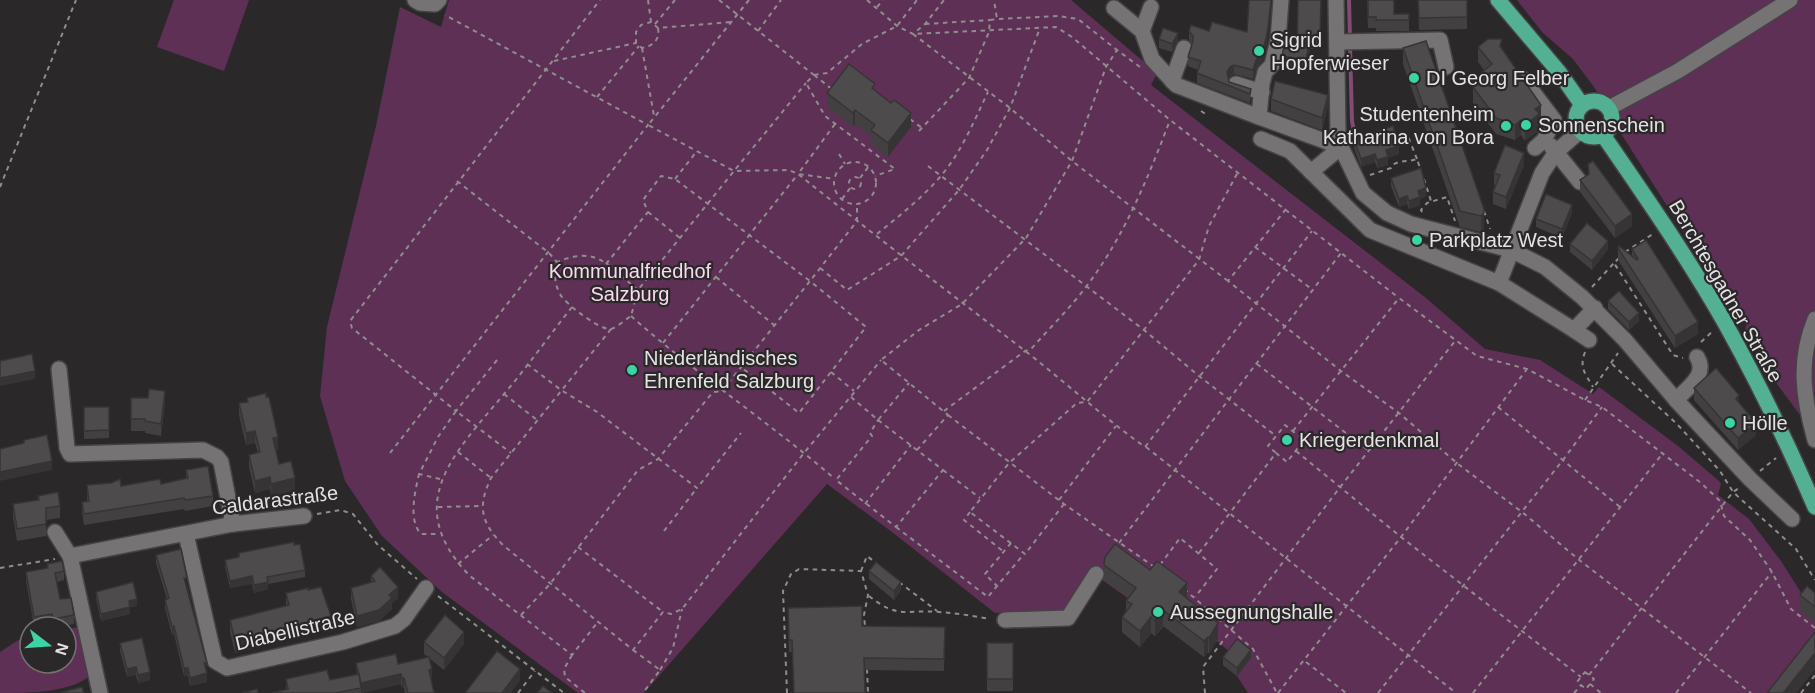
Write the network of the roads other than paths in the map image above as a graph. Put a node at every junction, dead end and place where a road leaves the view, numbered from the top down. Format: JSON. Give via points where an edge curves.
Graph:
{"nodes":[{"id":1,"x":415,"y":0,"type":"edge"},
{"id":2,"x":1281,"y":0,"type":"edge"},
{"id":3,"x":1336,"y":0,"type":"edge"},
{"id":4,"x":1498,"y":0,"type":"edge"},
{"id":5,"x":1790,"y":0,"type":"edge"},
{"id":6,"x":439,"y":6,"type":"edge"},
{"id":7,"x":1150,"y":7,"type":"dead end"},
{"id":8,"x":1113,"y":8,"type":"dead end"},
{"id":9,"x":1142,"y":31,"type":"junction"},
{"id":10,"x":1348,"y":42,"type":"junction"},
{"id":11,"x":1184,"y":48,"type":"dead end"},
{"id":12,"x":1446,"y":68,"type":"dead end"},
{"id":13,"x":1522,"y":79,"type":"edge"},
{"id":14,"x":1172,"y":81,"type":"junction"},
{"id":15,"x":1236,"y":84,"type":"edge"},
{"id":16,"x":1262,"y":92,"type":"junction"},
{"id":17,"x":1582,"y":105,"type":"junction"},
{"id":18,"x":1609,"y":108,"type":"junction"},
{"id":19,"x":1259,"y":117,"type":"junction"},
{"id":20,"x":1580,"y":131,"type":"junction"},
{"id":21,"x":1603,"y":135,"type":"junction"},
{"id":22,"x":1261,"y":139,"type":"dead end"},
{"id":23,"x":1341,"y":147,"type":"junction"},
{"id":24,"x":1556,"y":152,"type":"junction"},
{"id":25,"x":1311,"y":172,"type":"junction"},
{"id":26,"x":1580,"y":182,"type":"edge"},
{"id":27,"x":1371,"y":199,"type":"junction"},
{"id":28,"x":1351,"y":211,"type":"junction"},
{"id":29,"x":1511,"y":250,"type":"junction"},
{"id":30,"x":1500,"y":283,"type":"junction"},
{"id":31,"x":1595,"y":309,"type":"junction"},
{"id":32,"x":1815,"y":319,"type":"edge"},
{"id":33,"x":1574,"y":330,"type":"junction"},
{"id":34,"x":1589,"y":340,"type":"road end"},
{"id":35,"x":1692,"y":354,"type":"road end"},
{"id":36,"x":59,"y":369,"type":"dead end"},
{"id":37,"x":1676,"y":400,"type":"junction"},
{"id":38,"x":1815,"y":440,"type":"edge"},
{"id":39,"x":1815,"y":507,"type":"edge"},
{"id":40,"x":304,"y":516,"type":"road end"},
{"id":41,"x":1792,"y":519,"type":"dead end"},
{"id":42,"x":233,"y":524,"type":"junction"},
{"id":43,"x":55,"y":532,"type":"dead end"},
{"id":44,"x":186,"y":534,"type":"junction"},
{"id":45,"x":70,"y":556,"type":"junction"},
{"id":46,"x":1096,"y":574,"type":"dead end"},
{"id":47,"x":426,"y":588,"type":"road end"},
{"id":48,"x":1005,"y":620,"type":"road end"},
{"id":49,"x":100,"y":693,"type":"edge"}],
"edges":[{"from":1,"to":6,"type":"street"},
{"from":2,"to":16,"type":"street","via":[[1278,40]]},
{"from":3,"to":10,"type":"street"},
{"from":4,"to":17,"type":"main road"},
{"from":5,"to":18,"type":"street","via":[[1678,71]]},
{"from":7,"to":9,"type":"street"},
{"from":8,"to":9,"type":"street"},
{"from":9,"to":14,"type":"street","via":[[1152,60]]},
{"from":10,"to":12,"type":"street","via":[[1440,40]]},
{"from":10,"to":23,"type":"street","via":[[1338,134]]},
{"from":11,"to":14,"type":"street"},
{"from":13,"to":24,"type":"street","via":[[1554,120],[1539,144]]},
{"from":14,"to":19,"type":"street"},
{"from":15,"to":16,"type":"street"},
{"from":16,"to":19,"type":"street"},
{"from":17,"to":18,"type":"main road","via":[[1599,101]]},
{"from":17,"to":20,"type":"main road","via":[[1575,120]]},
{"from":18,"to":21,"type":"main road","via":[[1611,126]]},
{"from":19,"to":23,"type":"street"},
{"from":20,"to":21,"type":"main road","via":[[1591,137]]},
{"from":20,"to":24,"type":"street"},
{"from":21,"to":39,"type":"main road","name":"Berchtesgadner Straße","via":[[1725,323],[1788,444]]},
{"from":22,"to":25,"type":"street","via":[[1290,151]]},
{"from":23,"to":25,"type":"street"},
{"from":23,"to":27,"type":"street","via":[[1363,193]]},
{"from":24,"to":26,"type":"street"},
{"from":24,"to":29,"type":"street","via":[[1542,173]]},
{"from":25,"to":28,"type":"street"},
{"from":27,"to":28,"type":"street"},
{"from":27,"to":29,"type":"street","via":[[1387,213],[1411,224]]},
{"from":28,"to":30,"type":"street","via":[[1370,230]]},
{"from":29,"to":30,"type":"street"},
{"from":29,"to":31,"type":"street","via":[[1545,267]]},
{"from":30,"to":33,"type":"street"},
{"from":31,"to":33,"type":"street"},
{"from":31,"to":37,"type":"street"},
{"from":32,"to":38,"type":"street","via":[[1803,368]]},
{"from":33,"to":34,"type":"street"},
{"from":35,"to":37,"type":"street","via":[[1702,364],[1701,372]]},
{"from":36,"to":42,"type":"street","via":[[70,454],[203,450],[210,453],[220,462]]},
{"from":37,"to":41,"type":"street"},
{"from":40,"to":42,"type":"street","name":"Caldarastraße"},
{"from":42,"to":44,"type":"street","name":"Caldarastraße"},
{"from":43,"to":45,"type":"street"},
{"from":44,"to":45,"type":"street","name":"Caldarastraße"},
{"from":44,"to":47,"type":"street","name":"Diabellistraße","via":[[214,658],[227,668],[395,626]]},
{"from":45,"to":49,"type":"street"},
{"from":46,"to":48,"type":"street","via":[[1068,618]]}]}
